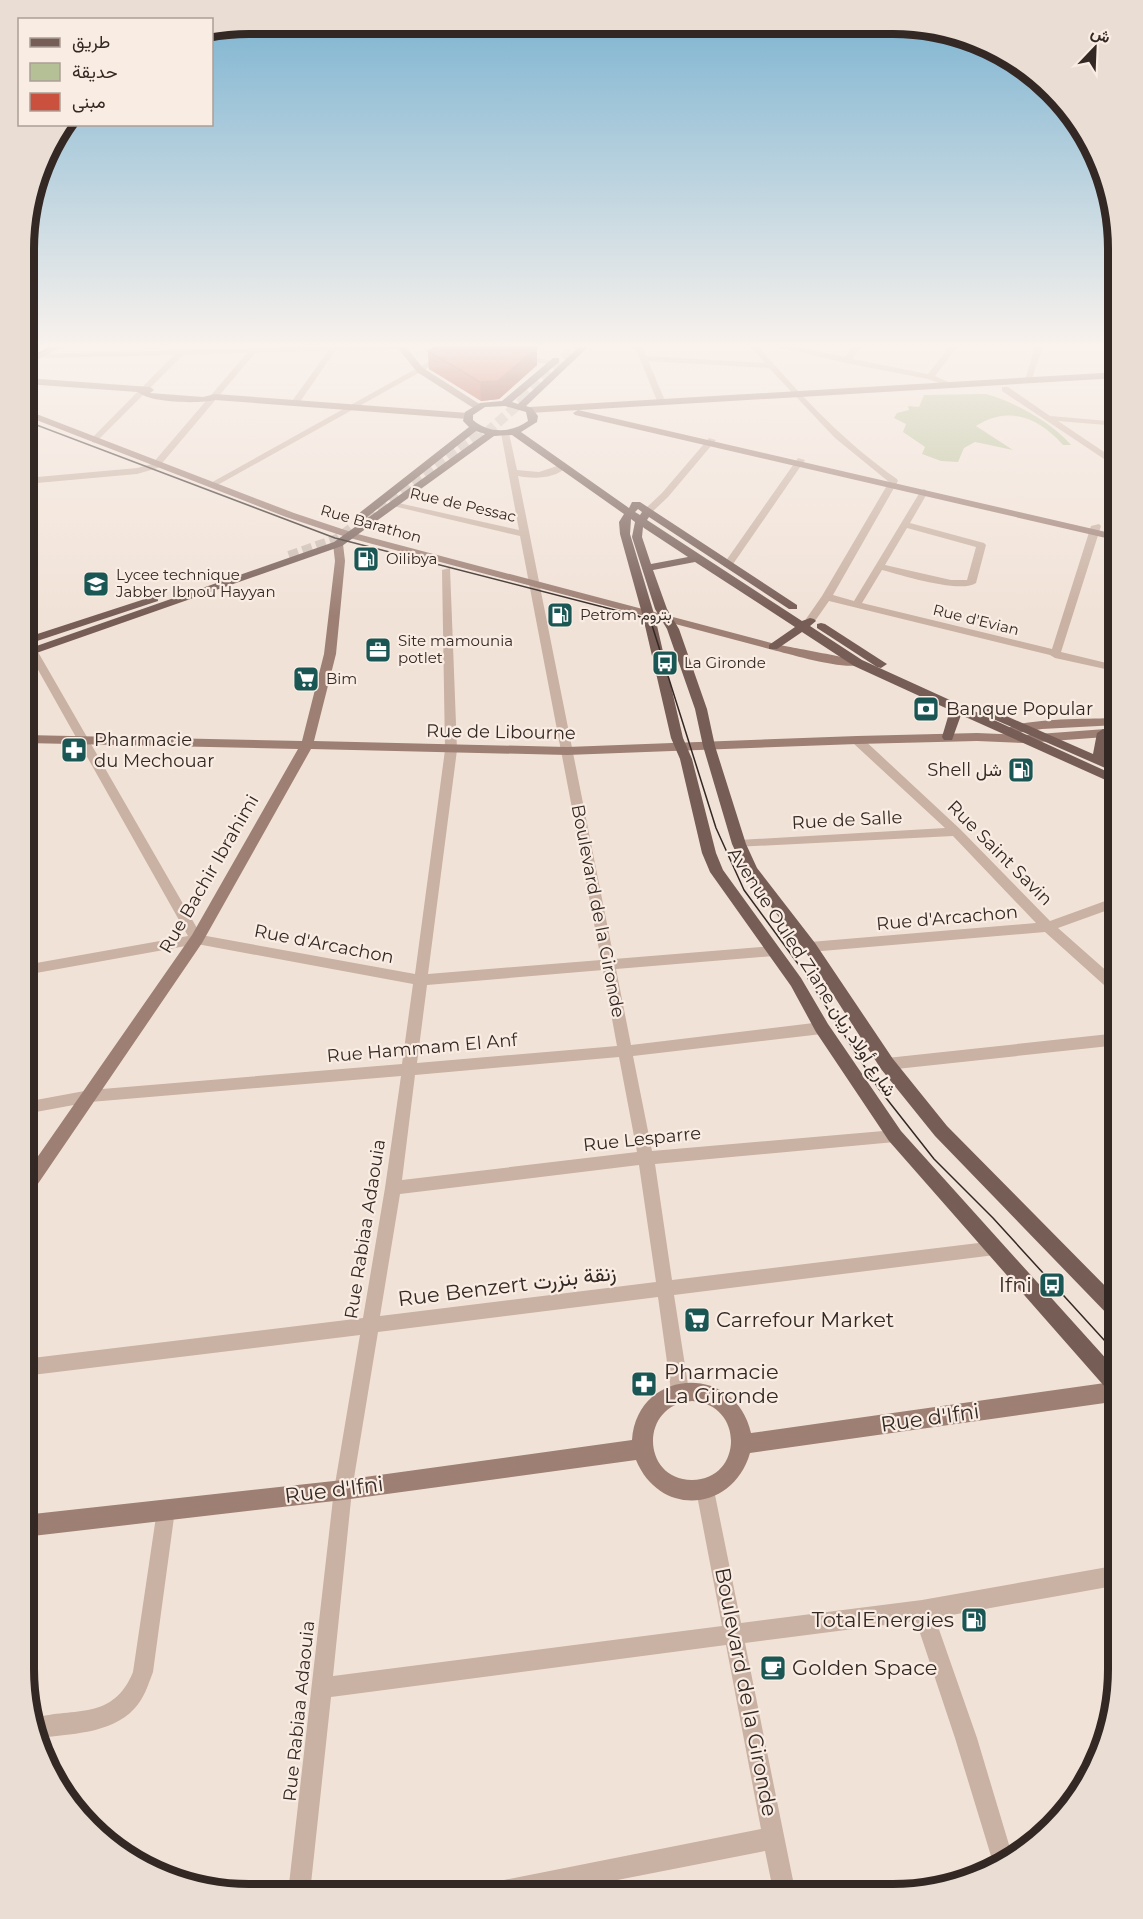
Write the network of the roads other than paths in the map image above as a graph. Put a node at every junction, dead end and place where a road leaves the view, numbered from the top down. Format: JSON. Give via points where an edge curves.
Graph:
{"nodes":[{"id":1,"x":61,"y":437,"type":"edge"},
{"id":2,"x":86,"y":437,"type":"edge"},
{"id":3,"x":98,"y":437,"type":"edge"},
{"id":4,"x":181,"y":437,"type":"edge"},
{"id":5,"x":298,"y":437,"type":"edge"},
{"id":6,"x":463,"y":437,"type":"tunnel mouth"},
{"id":7,"x":487,"y":437,"type":"tunnel mouth"},
{"id":8,"x":514,"y":437,"type":"edge"},
{"id":9,"x":522,"y":437,"type":"edge"},
{"id":10,"x":523,"y":437,"type":"edge"},
{"id":11,"x":686,"y":437,"type":"edge"},
{"id":12,"x":690,"y":437,"type":"edge"},
{"id":13,"x":841,"y":437,"type":"edge"},
{"id":14,"x":1076,"y":437,"type":"edge"},
{"id":15,"x":95,"y":440,"type":"junction"},
{"id":16,"x":711,"y":442,"type":"junction"},
{"id":17,"x":1108,"y":458,"type":"edge"},
{"id":18,"x":799,"y":462,"type":"junction"},
{"id":19,"x":158,"y":464,"type":"junction"},
{"id":20,"x":563,"y":467,"type":"junction"},
{"id":21,"x":147,"y":470,"type":"junction"},
{"id":22,"x":513,"y":472,"type":"junction"},
{"id":23,"x":34,"y":480,"type":"edge"},
{"id":24,"x":893,"y":483,"type":"junction"},
{"id":25,"x":211,"y":485,"type":"junction"},
{"id":26,"x":924,"y":492,"type":"junction"},
{"id":27,"x":394,"y":505,"type":"junction"},
{"id":28,"x":632,"y":508,"type":"junction"},
{"id":29,"x":644,"y":516,"type":"junction"},
{"id":30,"x":905,"y":524,"type":"junction"},
{"id":31,"x":1094,"y":529,"type":"junction"},
{"id":32,"x":1108,"y":530,"type":"edge"},
{"id":33,"x":525,"y":534,"type":"junction"},
{"id":34,"x":1108,"y":534,"type":"edge"},
{"id":35,"x":341,"y":538,"type":"junction"},
{"id":36,"x":291,"y":558,"type":"tunnel mouth"},
{"id":37,"x":696,"y":558,"type":"junction"},
{"id":38,"x":728,"y":565,"type":"junction"},
{"id":39,"x":879,"y":567,"type":"junction"},
{"id":40,"x":647,"y":568,"type":"junction"},
{"id":41,"x":447,"y":570,"type":"junction"},
{"id":42,"x":537,"y":589,"type":"junction"},
{"id":43,"x":827,"y":597,"type":"junction"},
{"id":44,"x":856,"y":605,"type":"junction"},
{"id":45,"x":647,"y":615,"type":"junction"},
{"id":46,"x":668,"y":620,"type":"junction"},
{"id":47,"x":808,"y":623,"type":"junction"},
{"id":48,"x":34,"y":647,"type":"edge"},
{"id":49,"x":34,"y":647,"type":"edge"},
{"id":50,"x":773,"y":647,"type":"junction"},
{"id":51,"x":1055,"y":655,"type":"junction"},
{"id":52,"x":34,"y":660,"type":"edge"},
{"id":53,"x":858,"y":663,"type":"junction"},
{"id":54,"x":1108,"y":667,"type":"edge"},
{"id":55,"x":956,"y":710,"type":"junction"},
{"id":56,"x":1108,"y":723,"type":"edge"},
{"id":57,"x":1005,"y":731,"type":"junction"},
{"id":58,"x":1025,"y":733,"type":"junction"},
{"id":59,"x":1102,"y":733,"type":"junction"},
{"id":60,"x":1108,"y":733,"type":"edge"},
{"id":61,"x":948,"y":737,"type":"junction"},
{"id":62,"x":977,"y":737,"type":"junction"},
{"id":63,"x":1045,"y":737,"type":"junction"},
{"id":64,"x":34,"y":739,"type":"edge"},
{"id":65,"x":857,"y":740,"type":"junction"},
{"id":66,"x":84,"y":741,"type":"junction"},
{"id":67,"x":307,"y":745,"type":"junction"},
{"id":68,"x":709,"y":746,"type":"junction"},
{"id":69,"x":681,"y":747,"type":"junction"},
{"id":70,"x":451,"y":750,"type":"junction"},
{"id":71,"x":567,"y":751,"type":"junction"},
{"id":72,"x":1098,"y":761,"type":"junction"},
{"id":73,"x":1108,"y":765,"type":"edge"},
{"id":74,"x":1108,"y":776,"type":"edge"},
{"id":75,"x":956,"y":832,"type":"junction"},
{"id":76,"x":739,"y":844,"type":"junction"},
{"id":77,"x":1108,"y":905,"type":"edge"},
{"id":78,"x":1048,"y":927,"type":"junction"},
{"id":79,"x":197,"y":939,"type":"junction"},
{"id":80,"x":810,"y":947,"type":"junction"},
{"id":81,"x":774,"y":951,"type":"junction"},
{"id":82,"x":608,"y":965,"type":"junction"},
{"id":83,"x":34,"y":968,"type":"edge"},
{"id":84,"x":421,"y":980,"type":"junction"},
{"id":85,"x":1108,"y":980,"type":"edge"},
{"id":86,"x":822,"y":1028,"type":"junction"},
{"id":87,"x":1108,"y":1040,"type":"edge"},
{"id":88,"x":626,"y":1051,"type":"junction"},
{"id":89,"x":887,"y":1064,"type":"junction"},
{"id":90,"x":409,"y":1069,"type":"junction"},
{"id":91,"x":90,"y":1096,"type":"junction"},
{"id":92,"x":34,"y":1106,"type":"edge"},
{"id":93,"x":895,"y":1136,"type":"junction"},
{"id":94,"x":646,"y":1158,"type":"junction"},
{"id":95,"x":34,"y":1176,"type":"edge"},
{"id":96,"x":393,"y":1188,"type":"junction"},
{"id":97,"x":995,"y":1248,"type":"junction"},
{"id":98,"x":666,"y":1289,"type":"junction"},
{"id":99,"x":1108,"y":1302,"type":"edge"},
{"id":100,"x":369,"y":1326,"type":"junction"},
{"id":101,"x":34,"y":1367,"type":"edge"},
{"id":102,"x":1108,"y":1376,"type":"edge"},
{"id":103,"x":680,"y":1391,"type":"junction"},
{"id":104,"x":1108,"y":1391,"type":"edge"},
{"id":105,"x":742,"y":1444,"type":"junction"},
{"id":106,"x":644,"y":1449,"type":"junction"},
{"id":107,"x":343,"y":1490,"type":"junction"},
{"id":108,"x":705,"y":1490,"type":"junction"},
{"id":109,"x":166,"y":1510,"type":"junction"},
{"id":110,"x":34,"y":1525,"type":"edge"},
{"id":111,"x":1108,"y":1577,"type":"edge"},
{"id":112,"x":922,"y":1610,"type":"junction"},
{"id":113,"x":735,"y":1635,"type":"junction"},
{"id":114,"x":320,"y":1688,"type":"junction"},
{"id":115,"x":43,"y":1727,"type":"edge"},
{"id":116,"x":773,"y":1838,"type":"junction"},
{"id":117,"x":1002,"y":1856,"type":"edge"},
{"id":118,"x":300,"y":1884,"type":"edge"},
{"id":119,"x":540,"y":1884,"type":"edge"},
{"id":120,"x":783,"y":1884,"type":"edge"}],
"edges":[{"from":1,"to":21,"type":"street"},
{"from":2,"to":15,"type":"street","name":"Rue Barathon"},
{"from":3,"to":15,"type":"street"},
{"from":4,"to":19,"type":"street"},
{"from":5,"to":25,"type":"street"},
{"from":6,"to":35,"type":"main road"},
{"from":7,"to":27,"type":"main road"},
{"from":8,"to":22,"type":"street","name":"Boulevard de la Gironde"},
{"from":9,"to":20,"type":"main road"},
{"from":10,"to":28,"type":"main road"},
{"from":11,"to":16,"type":"street"},
{"from":12,"to":16,"type":"street"},
{"from":13,"to":24,"type":"street"},
{"from":14,"to":17,"type":"street"},
{"from":15,"to":19,"type":"street","name":"Rue Barathon"},
{"from":16,"to":18,"type":"street"},
{"from":16,"to":29,"type":"street"},
{"from":18,"to":24,"type":"street"},
{"from":18,"to":38,"type":"street"},
{"from":19,"to":21,"type":"street"},
{"from":19,"to":25,"type":"street","name":"Rue Barathon"},
{"from":20,"to":22,"type":"street","via":[[530,475]]},
{"from":20,"to":28,"type":"main road"},
{"from":21,"to":23,"type":"street"},
{"from":21,"to":35,"type":"street"},
{"from":22,"to":33,"type":"street","name":"Boulevard de la Gironde"},
{"from":24,"to":26,"type":"street"},
{"from":24,"to":31,"type":"street"},
{"from":24,"to":43,"type":"street"},
{"from":25,"to":35,"type":"street","name":"Rue Barathon"},
{"from":26,"to":30,"type":"street"},
{"from":26,"to":31,"type":"street"},
{"from":27,"to":33,"type":"street","name":"Rue de Pessac"},
{"from":27,"to":35,"type":"main road"},
{"from":28,"to":29,"type":"main road"},
{"from":28,"to":45,"type":"main road","name":"Avenue Ouled Ziane شارع أولاد زيان","via":[[624,522],[625,534]]},
{"from":29,"to":37,"type":"main road"},
{"from":29,"to":38,"type":"main road"},
{"from":29,"to":40,"type":"main road","name":"Avenue Ouled Ziane شارع أولاد زيان","via":[[637,537]]},
{"from":30,"to":39,"type":"street"},
{"from":30,"to":39,"type":"street","via":[[981,545],[972,583],[951,583]]},
{"from":31,"to":32,"type":"street"},
{"from":31,"to":34,"type":"street"},
{"from":31,"to":51,"type":"street"},
{"from":33,"to":42,"type":"street","name":"Boulevard de la Gironde"},
{"from":35,"to":41,"type":"street"},
{"from":35,"to":42,"type":"street","name":"Rue Barathon"},
{"from":35,"to":48,"type":"main road"},
{"from":35,"to":67,"type":"street","name":"Rue Bachir Ibrahimi","via":[[330,654]]},
{"from":36,"to":49,"type":"main road"},
{"from":37,"to":40,"type":"main road"},
{"from":37,"to":47,"type":"main road"},
{"from":38,"to":47,"type":"main road"},
{"from":39,"to":44,"type":"street"},
{"from":40,"to":46,"type":"main road","name":"Avenue Ouled Ziane شارع أولاد زيان","via":[[660,609]]},
{"from":41,"to":42,"type":"street"},
{"from":41,"to":70,"type":"street","name":"Rue Rabiaa Adaouia"},
{"from":42,"to":45,"type":"street"},
{"from":42,"to":71,"type":"street","name":"Boulevard de la Gironde"},
{"from":43,"to":44,"type":"street","name":"Rue d'Evian"},
{"from":43,"to":47,"type":"street"},
{"from":44,"to":51,"type":"street","name":"Rue d'Evian"},
{"from":45,"to":46,"type":"street"},
{"from":45,"to":69,"type":"main road","name":"Avenue Ouled Ziane شارع أولاد زيان"},
{"from":46,"to":50,"type":"street"},
{"from":46,"to":68,"type":"main road","name":"Avenue Ouled Ziane شارع أولاد زيان","via":[[701,709]]},
{"from":47,"to":50,"type":"main road"},
{"from":47,"to":53,"type":"main road"},
{"from":47,"to":58,"type":"main road","via":[[909,679]]},
{"from":50,"to":53,"type":"street"},
{"from":51,"to":54,"type":"street","name":"Rue d'Evian"},
{"from":52,"to":66,"type":"street"},
{"from":53,"to":55,"type":"main road"},
{"from":55,"to":57,"type":"main road"},
{"from":55,"to":61,"type":"main road"},
{"from":56,"to":58,"type":"street"},
{"from":57,"to":58,"type":"street"},
{"from":57,"to":62,"type":"street"},
{"from":58,"to":62,"type":"street"},
{"from":58,"to":63,"type":"street"},
{"from":58,"to":74,"type":"main road"},
{"from":59,"to":60,"type":"street"},
{"from":59,"to":63,"type":"street"},
{"from":59,"to":72,"type":"main road"},
{"from":61,"to":62,"type":"street","name":"Rue de Libourne"},
{"from":61,"to":65,"type":"street","name":"Rue de Libourne"},
{"from":63,"to":72,"type":"main road"},
{"from":64,"to":66,"type":"street","name":"Rue de Libourne"},
{"from":65,"to":68,"type":"street","name":"Rue de Libourne"},
{"from":65,"to":75,"type":"street","name":"Rue Saint Savin"},
{"from":66,"to":67,"type":"street","name":"Rue de Libourne"},
{"from":66,"to":79,"type":"street"},
{"from":67,"to":70,"type":"street","name":"Rue de Libourne"},
{"from":67,"to":79,"type":"street","name":"Rue Bachir Ibrahimi"},
{"from":68,"to":69,"type":"street","name":"Rue de Libourne"},
{"from":68,"to":76,"type":"main road","name":"Avenue Ouled Ziane شارع أولاد زيان"},
{"from":69,"to":71,"type":"street","name":"Rue de Libourne"},
{"from":69,"to":81,"type":"main road","name":"Avenue Ouled Ziane شارع أولاد زيان","via":[[712,862]]},
{"from":70,"to":71,"type":"street","name":"Rue de Libourne"},
{"from":70,"to":84,"type":"street","name":"Rue Rabiaa Adaouia"},
{"from":71,"to":82,"type":"street","name":"Boulevard de la Gironde"},
{"from":72,"to":73,"type":"main road"},
{"from":75,"to":76,"type":"street","name":"Rue de Salle"},
{"from":75,"to":78,"type":"street","name":"Rue Saint Savin"},
{"from":76,"to":80,"type":"main road","name":"Avenue Ouled Ziane شارع أولاد زيان","via":[[759,883]]},
{"from":77,"to":78,"type":"street","name":"Rue d'Arcachon"},
{"from":78,"to":80,"type":"street","name":"Rue d'Arcachon"},
{"from":78,"to":85,"type":"street","name":"Rue Saint Savin"},
{"from":79,"to":83,"type":"street"},
{"from":79,"to":84,"type":"street","name":"Rue d'Arcachon"},
{"from":79,"to":91,"type":"street","name":"Rue Bachir Ibrahimi"},
{"from":80,"to":89,"type":"main road","name":"Avenue Ouled Ziane شارع أولاد زيان"},
{"from":81,"to":82,"type":"street","name":"Rue d'Arcachon"},
{"from":81,"to":86,"type":"main road","name":"Avenue Ouled Ziane شارع أولاد زيان"},
{"from":82,"to":84,"type":"street","name":"Rue d'Arcachon"},
{"from":82,"to":88,"type":"street","name":"Boulevard de la Gironde"},
{"from":84,"to":90,"type":"street","name":"Rue Rabiaa Adaouia"},
{"from":86,"to":88,"type":"street","name":"Rue Hammam El Anf"},
{"from":86,"to":93,"type":"main road","name":"Avenue Ouled Ziane شارع أولاد زيان"},
{"from":87,"to":89,"type":"street"},
{"from":88,"to":90,"type":"street","name":"Rue Hammam El Anf"},
{"from":88,"to":94,"type":"street","name":"Boulevard de la Gironde"},
{"from":89,"to":99,"type":"main road","name":"Avenue Ouled Ziane شارع أولاد زيان","via":[[941,1131]]},
{"from":90,"to":91,"type":"street","name":"Rue Hammam El Anf"},
{"from":90,"to":96,"type":"street","name":"Rue Rabiaa Adaouia"},
{"from":91,"to":92,"type":"street","name":"Rue Hammam El Anf"},
{"from":91,"to":95,"type":"street","name":"Rue Bachir Ibrahimi"},
{"from":93,"to":94,"type":"street","name":"Rue Lesparre"},
{"from":93,"to":97,"type":"main road","name":"Avenue Ouled Ziane شارع أولاد زيان"},
{"from":94,"to":96,"type":"street","name":"Rue Lesparre"},
{"from":94,"to":98,"type":"street","name":"Boulevard de la Gironde"},
{"from":96,"to":100,"type":"street","name":"Rue Rabiaa Adaouia"},
{"from":97,"to":98,"type":"street","name":"Rue Benzert زنقة بنزرت"},
{"from":97,"to":102,"type":"main road","name":"Avenue Ouled Ziane شارع أولاد زيان"},
{"from":98,"to":100,"type":"street","name":"Rue Benzert زنقة بنزرت"},
{"from":98,"to":103,"type":"street","name":"Boulevard de la Gironde"},
{"from":100,"to":101,"type":"street","name":"Rue Benzert زنقة بنزرت"},
{"from":100,"to":107,"type":"street","name":"Rue Rabiaa Adaouia"},
{"from":103,"to":105,"type":"street","via":[[705,1394],[727,1408],[735,1418]]},
{"from":103,"to":106,"type":"street","via":[[668,1395],[650,1412],[645,1423]]},
{"from":104,"to":105,"type":"street","name":"Rue d'Ifni"},
{"from":105,"to":108,"type":"street","via":[[732,1474]]},
{"from":106,"to":107,"type":"street","name":"Rue d'Ifni"},
{"from":106,"to":108,"type":"street","via":[[652,1467],[666,1482],[692,1491]]},
{"from":107,"to":109,"type":"street","name":"Rue d'Ifni"},
{"from":107,"to":114,"type":"street","name":"Rue Rabiaa Adaouia"},
{"from":108,"to":113,"type":"street","name":"Boulevard de la Gironde"},
{"from":109,"to":110,"type":"street","name":"Rue d'Ifni"},
{"from":109,"to":115,"type":"street","via":[[138,1689],[130,1701],[106,1718]]},
{"from":111,"to":112,"type":"street"},
{"from":112,"to":113,"type":"street"},
{"from":112,"to":117,"type":"street"},
{"from":113,"to":114,"type":"street"},
{"from":113,"to":116,"type":"street","name":"Boulevard de la Gironde"},
{"from":114,"to":118,"type":"street","name":"Rue Rabiaa Adaouia"},
{"from":116,"to":119,"type":"street"},
{"from":116,"to":120,"type":"street","name":"Boulevard de la Gironde"}]}
